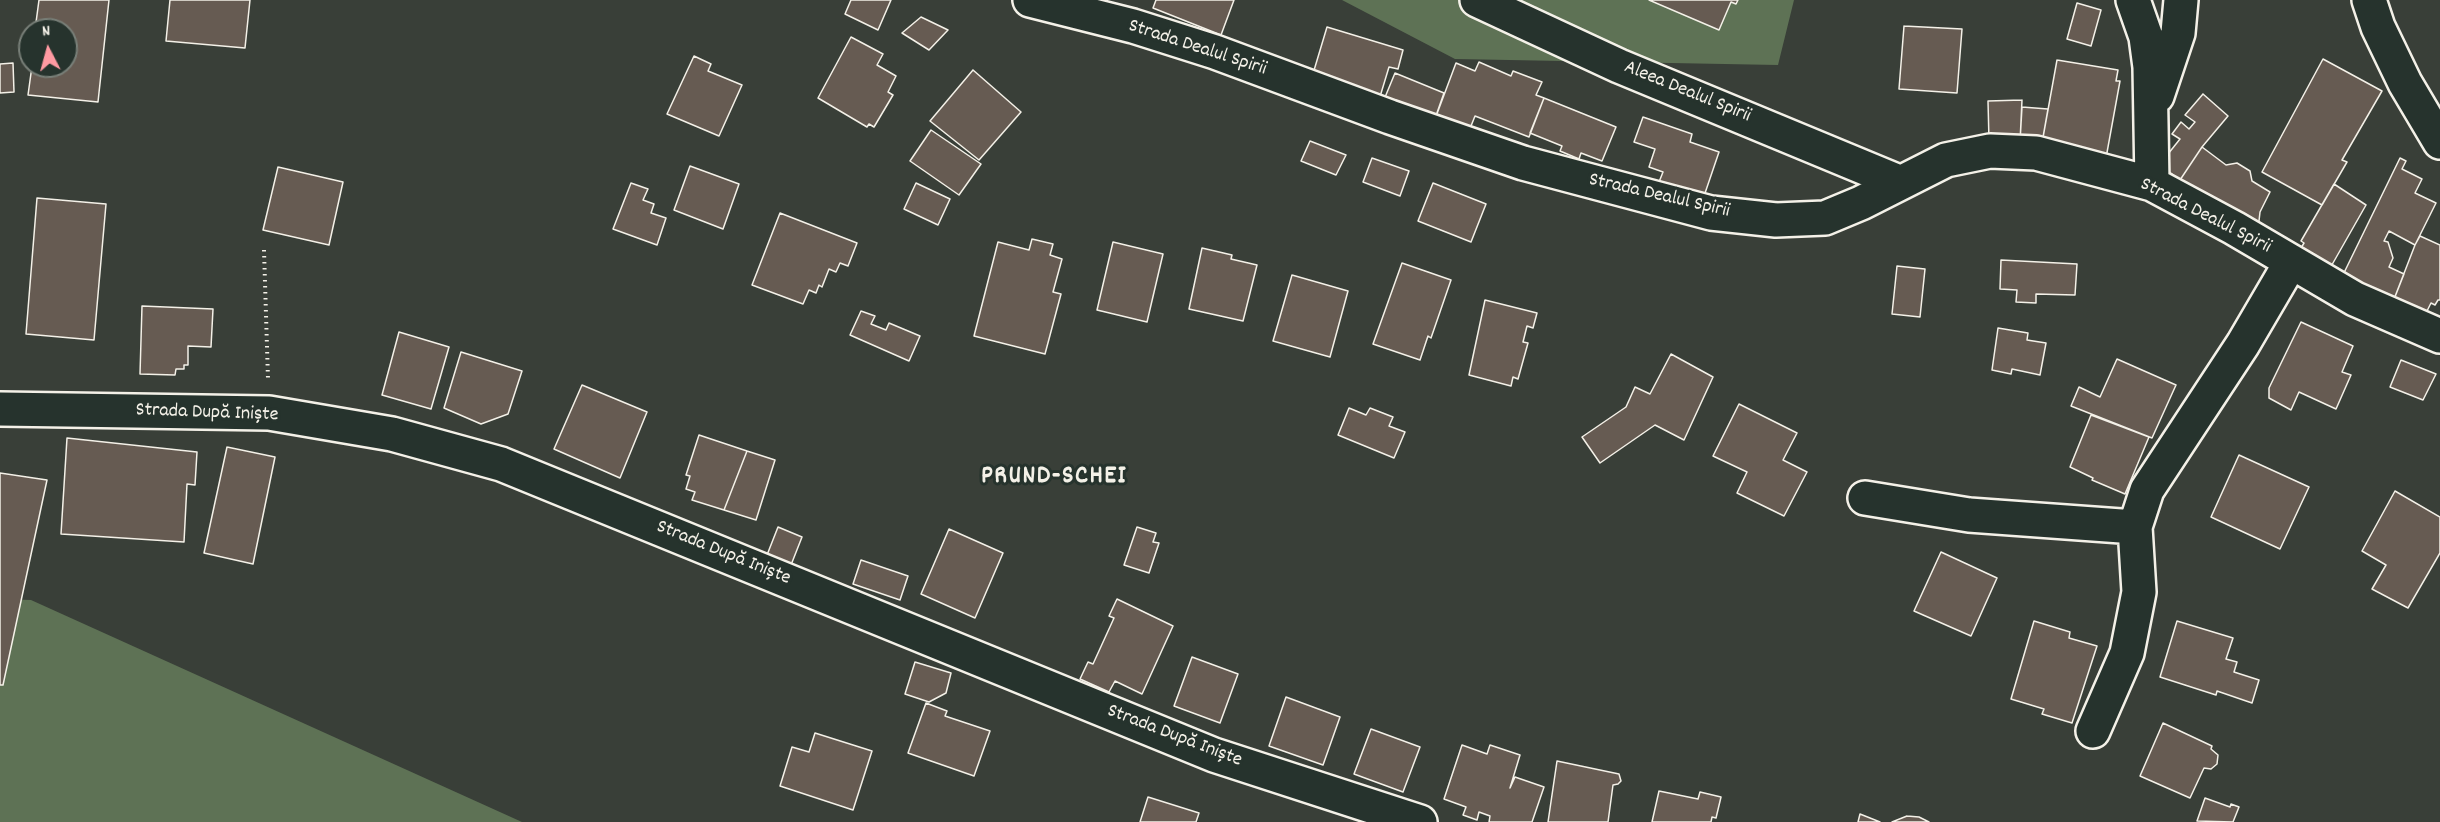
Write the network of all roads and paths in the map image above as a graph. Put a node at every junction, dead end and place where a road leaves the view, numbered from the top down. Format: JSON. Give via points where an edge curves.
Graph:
{"nodes":[{"id":1,"x":1030,"y":0,"type":"edge"},
{"id":2,"x":1477,"y":0,"type":"edge"},
{"id":3,"x":2133,"y":0,"type":"edge"},
{"id":4,"x":2181,"y":0,"type":"edge"},
{"id":5,"x":2369,"y":0,"type":"edge"},
{"id":6,"x":2151,"y":112,"type":"junction"},
{"id":7,"x":2440,"y":142,"type":"edge"},
{"id":8,"x":1899,"y":182,"type":"junction"},
{"id":9,"x":2152,"y":184,"type":"junction"},
{"id":10,"x":264,"y":250,"type":"dead end"},
{"id":11,"x":2291,"y":262,"type":"junction"},
{"id":12,"x":2440,"y":336,"type":"edge"},
{"id":13,"x":0,"y":409,"type":"edge"},
{"id":14,"x":269,"y":413,"type":"junction"},
{"id":15,"x":1865,"y":498,"type":"dead end"},
{"id":16,"x":2135,"y":527,"type":"junction"},
{"id":17,"x":2092,"y":731,"type":"dead end"},
{"id":18,"x":1420,"y":822,"type":"edge"}],
"edges":[{"from":1,"to":8,"type":"street","name":"Strada Dealul Spirii","via":[[1215,52],[1522,163],[1711,213],[1776,220],[1825,218]]},
{"from":2,"to":8,"type":"street","name":"Aleea Dealul Spirii","via":[[1619,66]]},
{"from":3,"to":6,"type":"street","via":[[2146,37]]},
{"from":4,"to":6,"type":"street","via":[[2178,33]]},
{"from":5,"to":7,"type":"street","via":[[2405,83]]},
{"from":6,"to":9,"type":"street"},
{"from":8,"to":9,"type":"street","name":"Strada Dealul Spirii","via":[[1946,160],[1990,151],[2036,153]]},
{"from":9,"to":11,"type":"street","name":"Strada Dealul Spirii"},
{"from":10,"to":14,"type":"path"},
{"from":11,"to":12,"type":"street","name":"Strada Dealul Spirii","via":[[2355,299]]},
{"from":11,"to":16,"type":"street","via":[[2243,344],[2147,490]]},
{"from":13,"to":14,"type":"street","name":"Strada După Iniște"},
{"from":14,"to":18,"type":"street","name":"Strada După Iniște","via":[[392,434],[501,464],[1214,755]]},
{"from":15,"to":16,"type":"street","via":[[1969,515]]},
{"from":16,"to":17,"type":"street","via":[[2139,592],[2127,653]]}]}
